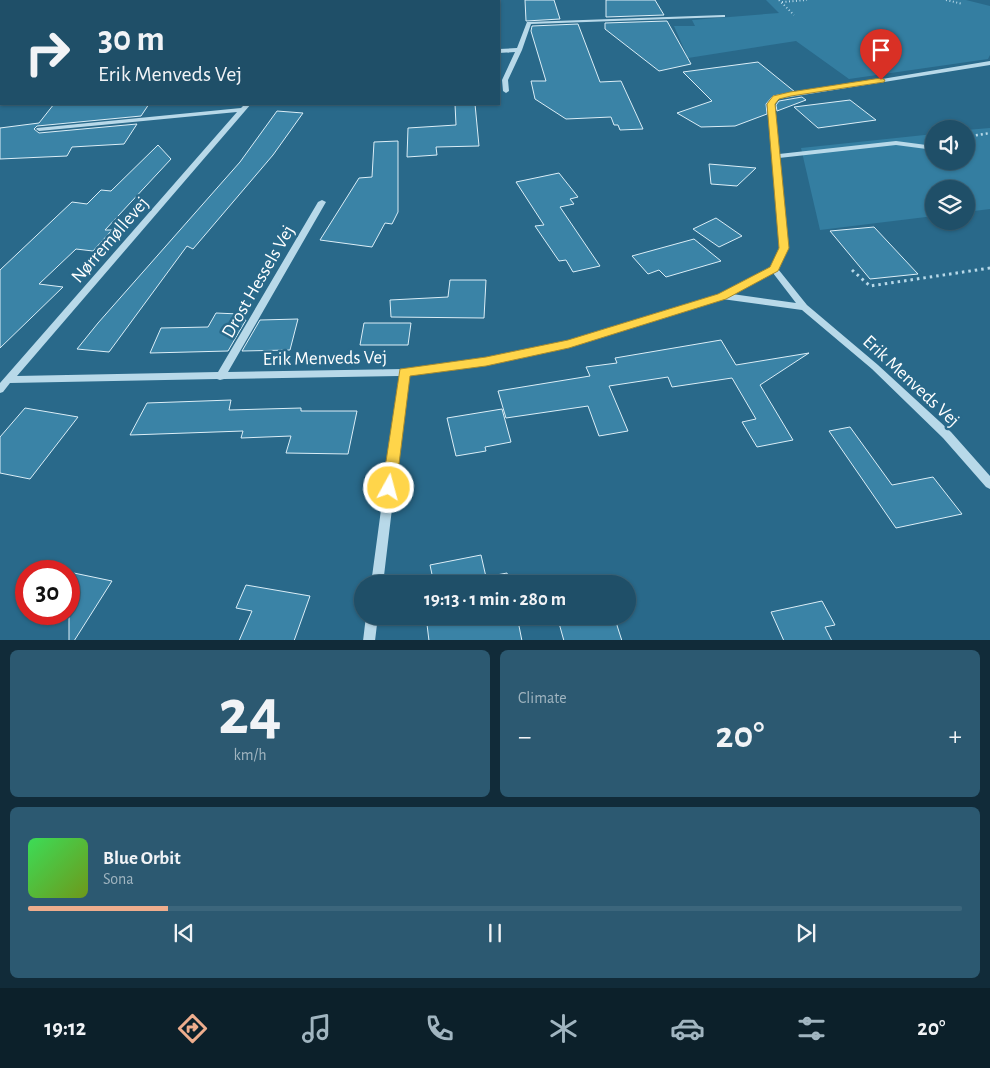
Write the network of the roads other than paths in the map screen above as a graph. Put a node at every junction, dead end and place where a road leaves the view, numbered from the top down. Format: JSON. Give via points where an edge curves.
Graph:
{"nodes":[{"id":1,"x":723,"y":16,"type":"dead end"},
{"id":2,"x":519,"y":50,"type":"junction"},
{"id":3,"x":500,"y":51,"type":"edge"},
{"id":4,"x":990,"y":64,"type":"edge"},
{"id":5,"x":506,"y":91,"type":"dead end"},
{"id":6,"x":245,"y":107,"type":"edge"},
{"id":7,"x":39,"y":130,"type":"dead end"},
{"id":8,"x":925,"y":147,"type":"edge"},
{"id":9,"x":776,"y":156,"type":"junction"},
{"id":10,"x":322,"y":202,"type":"dead end"},
{"id":11,"x":774,"y":269,"type":"junction"},
{"id":12,"x":722,"y":296,"type":"junction"},
{"id":13,"x":804,"y":307,"type":"junction"},
{"id":14,"x":404,"y":372,"type":"junction"},
{"id":15,"x":220,"y":377,"type":"junction"},
{"id":16,"x":9,"y":380,"type":"junction"},
{"id":17,"x":0,"y":389,"type":"edge"},
{"id":18,"x":990,"y":484,"type":"edge"},
{"id":19,"x":378,"y":575,"type":"edge"},
{"id":20,"x":371,"y":625,"type":"edge"},
{"id":21,"x":369,"y":640,"type":"edge"}],
"edges":[{"from":1,"to":2,"type":"street","via":[[529,24]]},
{"from":2,"to":3,"type":"street"},
{"from":2,"to":5,"type":"street","via":[[505,80]]},
{"from":4,"to":9,"type":"street","via":[[776,98],[771,104]]},
{"from":6,"to":7,"type":"street","name":"Nørremøllevej"},
{"from":6,"to":16,"type":"street","name":"Nørremøllevej"},
{"from":8,"to":9,"type":"street","via":[[896,144]]},
{"from":9,"to":11,"type":"street","via":[[784,248]]},
{"from":10,"to":15,"type":"street","name":"Drost Hessels Vej"},
{"from":11,"to":12,"type":"street","name":"Erik Menveds Vej"},
{"from":11,"to":13,"type":"street","name":"Erik Menveds Vej"},
{"from":12,"to":13,"type":"street","name":"Erik Menveds Vej"},
{"from":12,"to":14,"type":"street","name":"Erik Menveds Vej","via":[[569,344],[486,362]]},
{"from":13,"to":18,"type":"street","name":"Erik Menveds Vej","via":[[882,374],[947,436]]},
{"from":14,"to":15,"type":"street","name":"Erik Menveds Vej"},
{"from":14,"to":19,"type":"street"},
{"from":15,"to":16,"type":"street","name":"Erik Menveds Vej"},
{"from":16,"to":17,"type":"street","name":"Nørremøllevej"},
{"from":20,"to":21,"type":"street"}]}
